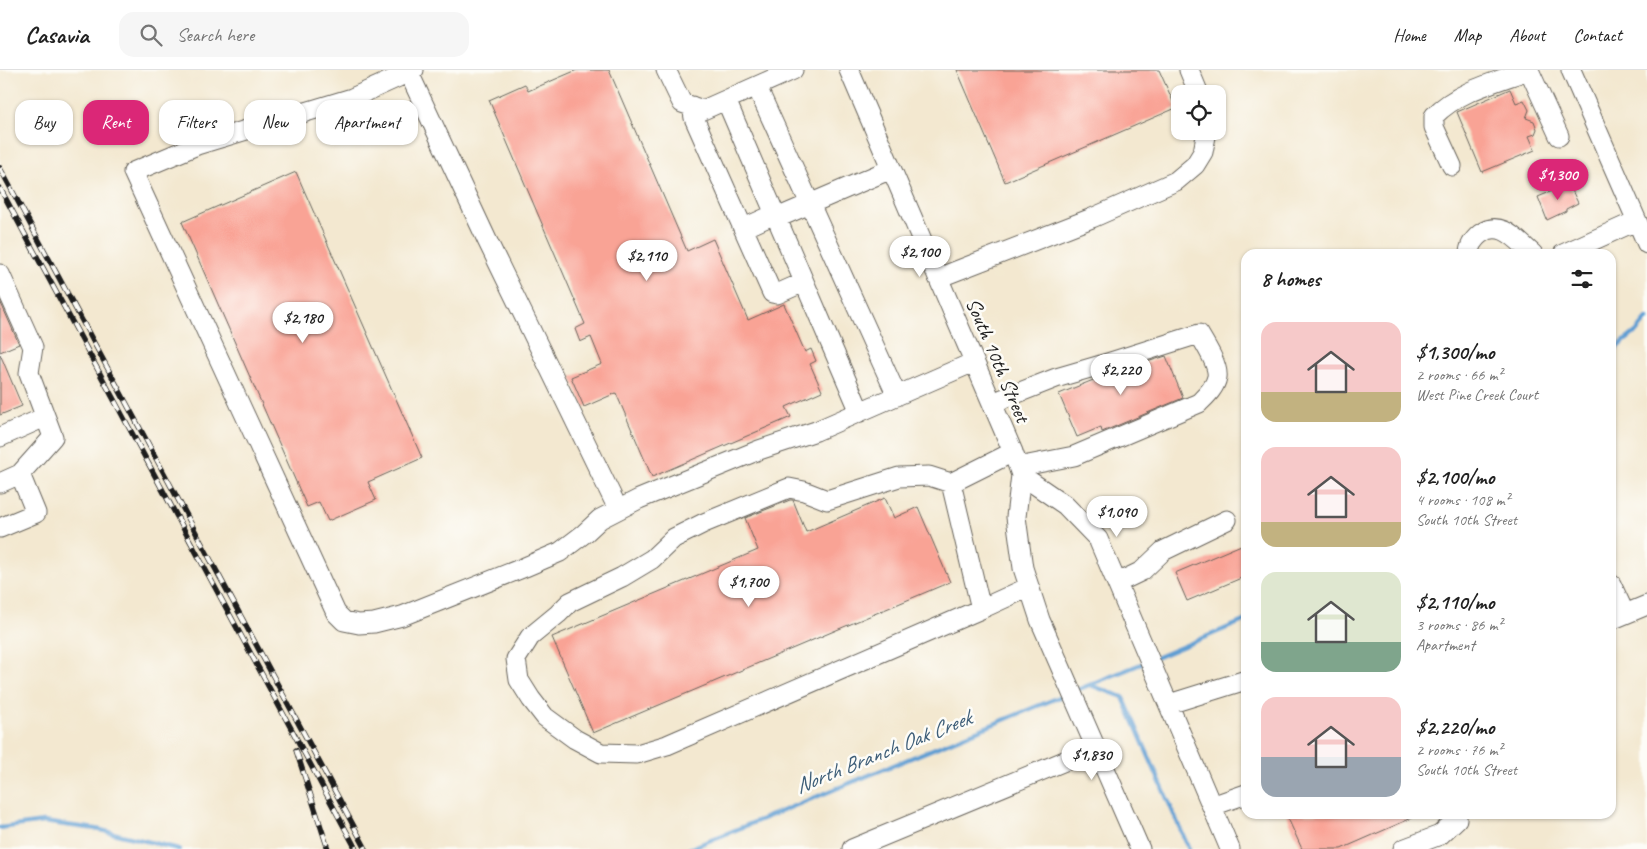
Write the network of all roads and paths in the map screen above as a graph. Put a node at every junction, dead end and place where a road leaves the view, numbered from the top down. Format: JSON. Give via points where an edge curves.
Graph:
{"nodes":[{"id":1,"x":666,"y":70,"type":"edge"},
{"id":2,"x":793,"y":70,"type":"edge"},
{"id":3,"x":848,"y":70,"type":"edge"},
{"id":4,"x":1189,"y":70,"type":"edge"},
{"id":5,"x":1529,"y":70,"type":"edge"},
{"id":6,"x":1571,"y":70,"type":"edge"},
{"id":7,"x":412,"y":71,"type":"edge"},
{"id":8,"x":1196,"y":85,"type":"edge"},
{"id":9,"x":756,"y":86,"type":"junction"},
{"id":10,"x":726,"y":100,"type":"junction"},
{"id":11,"x":692,"y":106,"type":"junction"},
{"id":12,"x":1559,"y":136,"type":"dead end"},
{"id":13,"x":1205,"y":140,"type":"edge"},
{"id":14,"x":1452,"y":166,"type":"dead end"},
{"id":15,"x":891,"y":168,"type":"junction"},
{"id":16,"x":810,"y":204,"type":"junction"},
{"id":17,"x":776,"y":216,"type":"junction"},
{"id":18,"x":1636,"y":221,"type":"junction"},
{"id":19,"x":744,"y":228,"type":"junction"},
{"id":20,"x":1647,"y":244,"type":"edge"},
{"id":21,"x":1470,"y":249,"type":"edge"},
{"id":22,"x":1528,"y":249,"type":"edge"},
{"id":23,"x":1574,"y":249,"type":"edge"},
{"id":24,"x":0,"y":274,"type":"edge"},
{"id":25,"x":938,"y":278,"type":"junction"},
{"id":26,"x":804,"y":282,"type":"junction"},
{"id":27,"x":974,"y":362,"type":"junction"},
{"id":28,"x":897,"y":396,"type":"junction"},
{"id":29,"x":992,"y":402,"type":"junction"},
{"id":30,"x":860,"y":412,"type":"junction"},
{"id":31,"x":45,"y":417,"type":"junction"},
{"id":32,"x":0,"y":437,"type":"edge"},
{"id":33,"x":1018,"y":465,"type":"junction"},
{"id":34,"x":20,"y":474,"type":"junction"},
{"id":35,"x":0,"y":483,"type":"edge"},
{"id":36,"x":951,"y":484,"type":"junction"},
{"id":37,"x":618,"y":509,"type":"junction"},
{"id":38,"x":1227,"y":520,"type":"dead end"},
{"id":39,"x":0,"y":528,"type":"edge"},
{"id":40,"x":1117,"y":583,"type":"junction"},
{"id":41,"x":1029,"y":587,"type":"junction"},
{"id":42,"x":1647,"y":605,"type":"edge"},
{"id":43,"x":982,"y":608,"type":"junction"},
{"id":44,"x":1618,"y":617,"type":"edge"},
{"id":45,"x":1241,"y":682,"type":"edge"},
{"id":46,"x":1168,"y":704,"type":"junction"},
{"id":47,"x":1096,"y":748,"type":"junction"},
{"id":48,"x":1241,"y":796,"type":"edge"},
{"id":49,"x":1212,"y":806,"type":"junction"},
{"id":50,"x":1457,"y":819,"type":"edge"},
{"id":51,"x":852,"y":849,"type":"edge"},
{"id":52,"x":1140,"y":849,"type":"edge"},
{"id":53,"x":1230,"y":849,"type":"edge"},
{"id":54,"x":1403,"y":849,"type":"edge"}],
"edges":[{"from":1,"to":11,"type":"street","via":[[682,103]]},
{"from":2,"to":9,"type":"street"},
{"from":3,"to":15,"type":"street","name":"South 10th Street"},
{"from":4,"to":8,"type":"street"},
{"from":5,"to":12,"type":"street"},
{"from":5,"to":14,"type":"street","via":[[1449,102],[1434,116],[1434,127]]},
{"from":6,"to":18,"type":"street"},
{"from":7,"to":37,"type":"street","via":[[487,240]]},
{"from":7,"to":37,"type":"street","via":[[352,98],[198,145],[133,172],[336,613],[344,621],[358,624],[402,616],[560,552],[600,519]]},
{"from":9,"to":10,"type":"street"},
{"from":9,"to":16,"type":"street"},
{"from":10,"to":11,"type":"street","via":[[702,110]]},
{"from":10,"to":17,"type":"street"},
{"from":11,"to":19,"type":"street","via":[[694,118]]},
{"from":13,"to":25,"type":"street","via":[[1196,165],[1176,181],[1092,218]]},
{"from":15,"to":16,"type":"street"},
{"from":15,"to":25,"type":"street","name":"South 10th Street"},
{"from":16,"to":17,"type":"street"},
{"from":16,"to":28,"type":"street"},
{"from":17,"to":19,"type":"street"},
{"from":17,"to":26,"type":"street"},
{"from":18,"to":20,"type":"street"},
{"from":18,"to":23,"type":"street"},
{"from":19,"to":26,"type":"street","via":[[772,293]]},
{"from":21,"to":22,"type":"street","via":[[1483,232],[1497,229],[1513,235]]},
{"from":24,"to":31,"type":"street","via":[[33,347],[29,373]]},
{"from":25,"to":27,"type":"street","name":"South 10th Street"},
{"from":26,"to":30,"type":"street"},
{"from":27,"to":28,"type":"street"},
{"from":27,"to":29,"type":"street","name":"South 10th Street"},
{"from":28,"to":30,"type":"street"},
{"from":29,"to":33,"type":"street","name":"South 10th Street"},
{"from":29,"to":33,"type":"street","via":[[1056,378],[1199,334],[1214,361],[1217,377],[1210,392],[1199,403],[1074,456]]},
{"from":30,"to":37,"type":"street"},
{"from":31,"to":32,"type":"street"},
{"from":31,"to":34,"type":"street","via":[[53,437]]},
{"from":33,"to":36,"type":"street"},
{"from":33,"to":40,"type":"street","via":[[1065,505],[1098,539]]},
{"from":33,"to":41,"type":"street","name":"South 10th Street","via":[[1016,517]]},
{"from":34,"to":35,"type":"street"},
{"from":34,"to":39,"type":"street","via":[[36,513]]},
{"from":36,"to":43,"type":"street"},
{"from":36,"to":43,"type":"street","via":[[929,476],[899,477],[827,500],[789,488],[704,523],[674,538],[637,568],[570,602],[530,637],[516,659],[519,680],[545,717],[575,739],[601,753],[637,754],[666,745]]},
{"from":38,"to":40,"type":"street","via":[[1163,551],[1142,571]]},
{"from":40,"to":46,"type":"street"},
{"from":41,"to":43,"type":"street"},
{"from":41,"to":47,"type":"street","name":"South 10th Street","via":[[1040,620]]},
{"from":42,"to":44,"type":"street"},
{"from":45,"to":46,"type":"street"},
{"from":46,"to":49,"type":"street"},
{"from":47,"to":51,"type":"street"},
{"from":47,"to":52,"type":"street","name":"South 10th Street"},
{"from":48,"to":49,"type":"street"},
{"from":49,"to":53,"type":"street"},
{"from":50,"to":54,"type":"street","via":[[1440,834]]}]}
